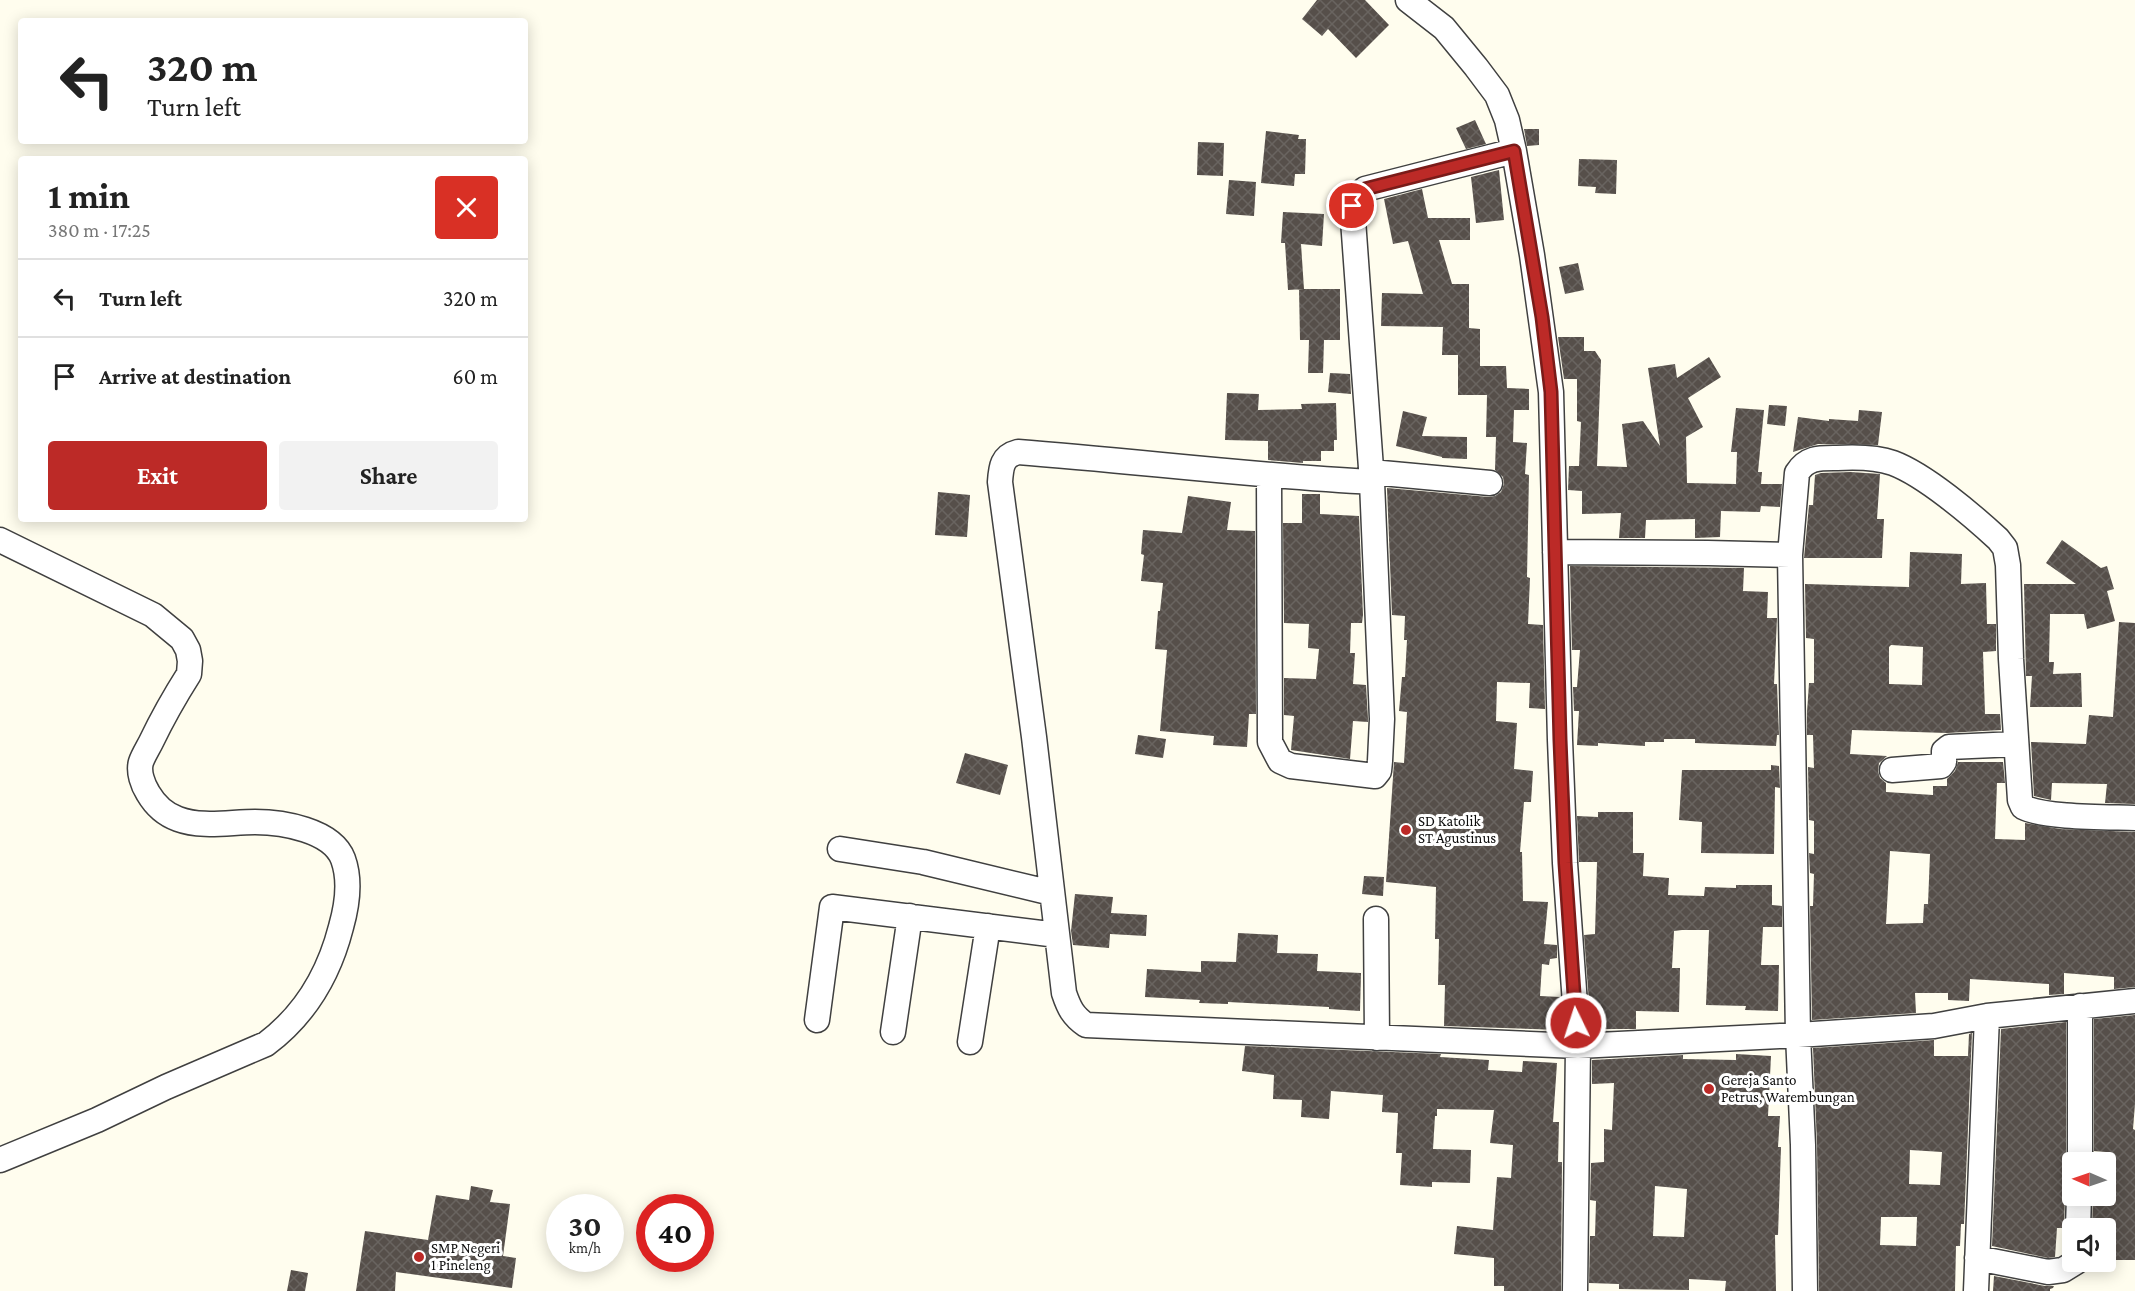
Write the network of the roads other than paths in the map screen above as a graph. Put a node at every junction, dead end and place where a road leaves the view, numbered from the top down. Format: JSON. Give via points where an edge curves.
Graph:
{"nodes":[{"id":1,"x":1408,"y":0,"type":"edge"},
{"id":2,"x":1514,"y":151,"type":"junction"},
{"id":3,"x":1269,"y":476,"type":"junction"},
{"id":4,"x":1371,"y":477,"type":"junction"},
{"id":5,"x":1490,"y":483,"type":"dead end"},
{"id":6,"x":0,"y":540,"type":"edge"},
{"id":7,"x":1555,"y":552,"type":"junction"},
{"id":8,"x":1790,"y":555,"type":"junction"},
{"id":9,"x":2016,"y":744,"type":"junction"},
{"id":10,"x":1892,"y":770,"type":"dead end"},
{"id":11,"x":2135,"y":818,"type":"edge"},
{"id":12,"x":840,"y":849,"type":"dead end"},
{"id":13,"x":1053,"y":892,"type":"junction"},
{"id":14,"x":910,"y":916,"type":"junction"},
{"id":15,"x":1376,"y":919,"type":"dead end"},
{"id":16,"x":988,"y":926,"type":"junction"},
{"id":17,"x":1057,"y":935,"type":"junction"},
{"id":18,"x":2135,"y":1001,"type":"edge"},
{"id":19,"x":2080,"y":1006,"type":"junction"},
{"id":20,"x":1987,"y":1016,"type":"junction"},
{"id":21,"x":817,"y":1020,"type":"dead end"},
{"id":22,"x":893,"y":1032,"type":"dead end"},
{"id":23,"x":1798,"y":1035,"type":"junction"},
{"id":24,"x":1377,"y":1038,"type":"junction"},
{"id":25,"x":970,"y":1042,"type":"dead end"},
{"id":26,"x":1578,"y":1046,"type":"junction"},
{"id":27,"x":2080,"y":1152,"type":"edge"},
{"id":28,"x":0,"y":1160,"type":"edge"},
{"id":29,"x":1977,"y":1258,"type":"junction"},
{"id":30,"x":2062,"y":1270,"type":"edge"},
{"id":31,"x":1575,"y":1291,"type":"edge"},
{"id":32,"x":1805,"y":1291,"type":"edge"},
{"id":33,"x":1976,"y":1291,"type":"edge"}],
"edges":[{"from":1,"to":2,"type":"street","via":[[1444,28],[1497,95]]},
{"from":2,"to":4,"type":"street","via":[[1365,189],[1355,197],[1352,213]]},
{"from":2,"to":7,"type":"street","via":[[1551,392]]},
{"from":3,"to":4,"type":"street"},
{"from":3,"to":4,"type":"street","via":[[1270,742],[1280,761],[1291,766],[1376,776],[1382,719]]},
{"from":3,"to":13,"type":"street","via":[[1018,452],[1001,464],[1000,482]]},
{"from":4,"to":5,"type":"street"},
{"from":6,"to":28,"type":"street","via":[[153,615],[185,644],[189,674],[140,764],[144,787],[164,813],[197,823],[279,823],[302,829],[336,848],[343,858],[348,883],[335,951],[308,1003],[281,1033],[266,1044]]},
{"from":7,"to":8,"type":"street"},
{"from":7,"to":26,"type":"street","via":[[1565,863]]},
{"from":8,"to":9,"type":"street","via":[[1797,473],[1802,464],[1815,458],[1892,463],[1920,477],[1983,526],[2006,548]]},
{"from":8,"to":23,"type":"street"},
{"from":9,"to":10,"type":"street","via":[[1949,747],[1944,751],[1941,766]]},
{"from":9,"to":11,"type":"street","via":[[2023,807],[2055,814]]},
{"from":12,"to":13,"type":"street","via":[[923,862]]},
{"from":13,"to":17,"type":"street"},
{"from":14,"to":16,"type":"street"},
{"from":14,"to":21,"type":"street","via":[[832,907]]},
{"from":14,"to":22,"type":"street"},
{"from":15,"to":24,"type":"street"},
{"from":16,"to":17,"type":"street"},
{"from":16,"to":25,"type":"street"},
{"from":17,"to":24,"type":"street","via":[[1069,1009],[1086,1025]]},
{"from":18,"to":19,"type":"street"},
{"from":19,"to":20,"type":"street"},
{"from":19,"to":27,"type":"street"},
{"from":20,"to":23,"type":"street","via":[[1934,1026]]},
{"from":20,"to":29,"type":"street"},
{"from":23,"to":26,"type":"street"},
{"from":23,"to":32,"type":"street"},
{"from":24,"to":26,"type":"street"},
{"from":26,"to":31,"type":"street"},
{"from":29,"to":30,"type":"street","via":[[2048,1272]]},
{"from":29,"to":33,"type":"street"}]}
